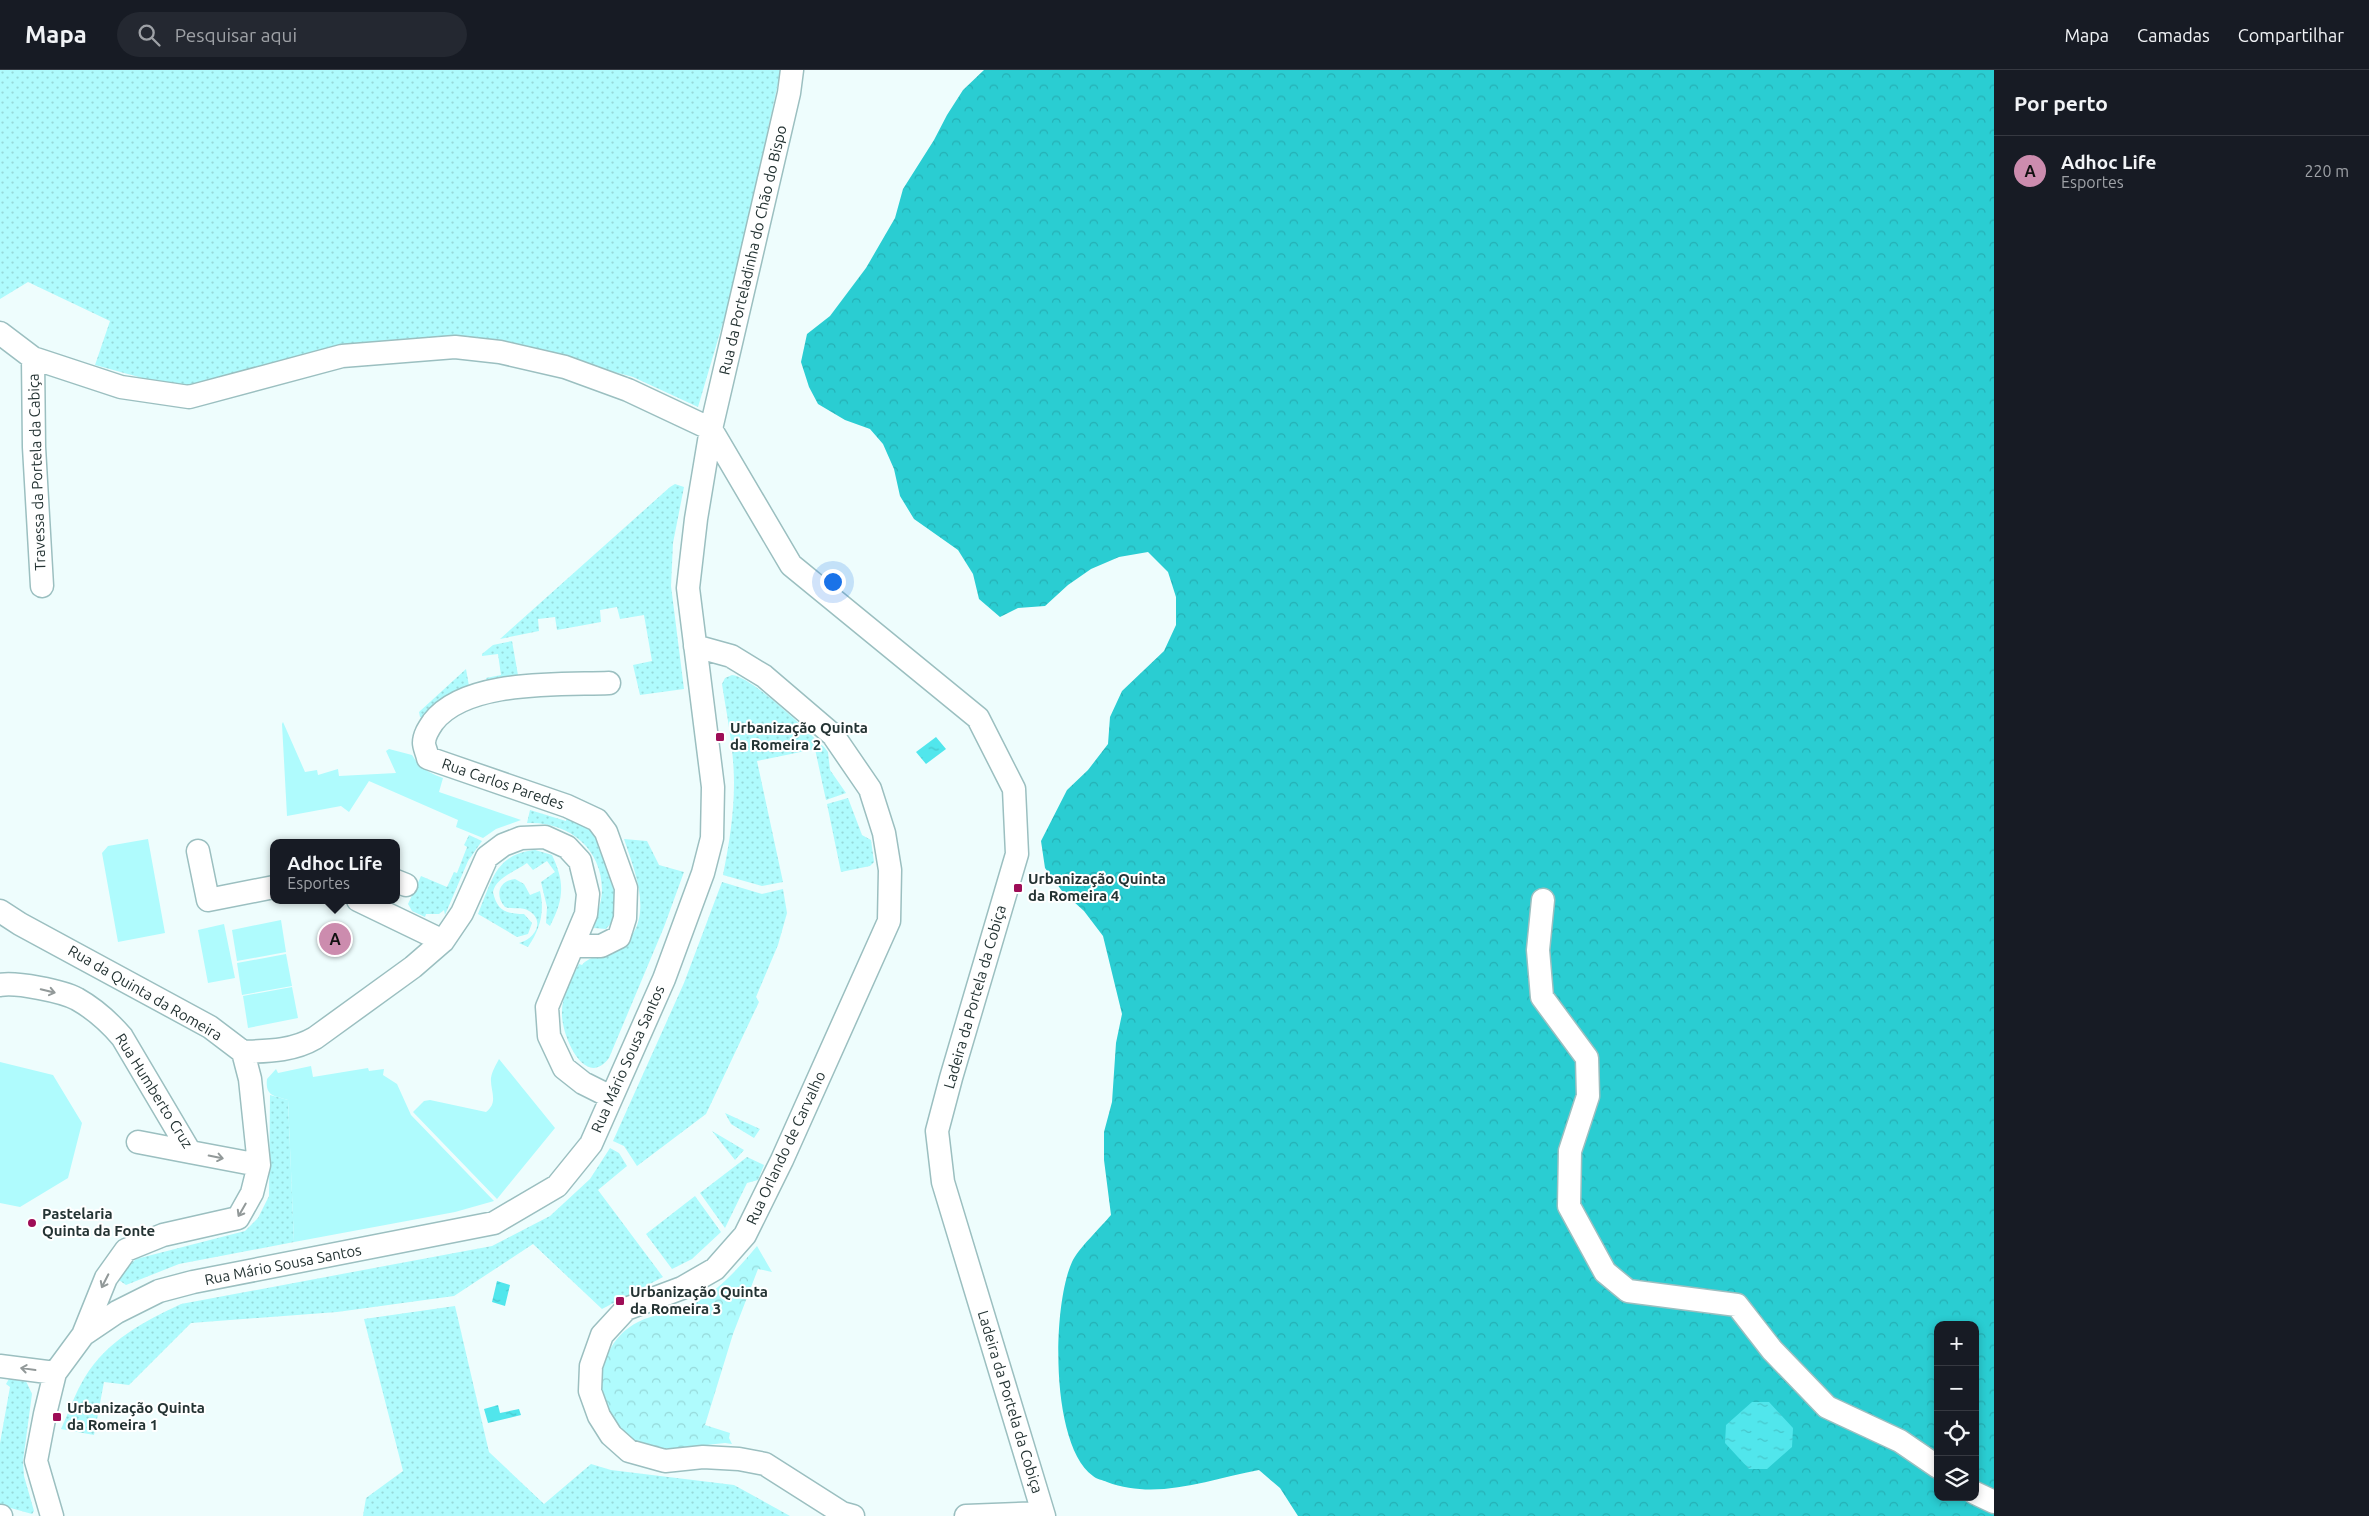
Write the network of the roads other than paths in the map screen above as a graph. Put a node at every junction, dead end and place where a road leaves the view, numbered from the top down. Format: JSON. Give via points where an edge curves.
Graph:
{"nodes":[{"id":1,"x":792,"y":70,"type":"edge"},
{"id":2,"x":0,"y":333,"type":"edge"},
{"id":3,"x":33,"y":358,"type":"junction"},
{"id":4,"x":711,"y":429,"type":"junction"},
{"id":5,"x":42,"y":586,"type":"dead end"},
{"id":6,"x":696,"y":646,"type":"junction"},
{"id":7,"x":609,"y":683,"type":"dead end"},
{"id":8,"x":198,"y":851,"type":"dead end"},
{"id":9,"x":270,"y":888,"type":"edge"},
{"id":10,"x":1543,"y":900,"type":"dead end"},
{"id":11,"x":366,"y":904,"type":"edge"},
{"id":12,"x":0,"y":911,"type":"edge"},
{"id":13,"x":443,"y":941,"type":"junction"},
{"id":14,"x":573,"y":946,"type":"junction"},
{"id":15,"x":0,"y":984,"type":"edge"},
{"id":16,"x":243,"y":1052,"type":"junction"},
{"id":17,"x":611,"y":1097,"type":"junction"},
{"id":18,"x":138,"y":1142,"type":"dead end"},
{"id":19,"x":190,"y":1152,"type":"junction"},
{"id":20,"x":259,"y":1165,"type":"junction"},
{"id":21,"x":83,"y":1335,"type":"junction"},
{"id":22,"x":0,"y":1366,"type":"edge"},
{"id":23,"x":56,"y":1373,"type":"junction"},
{"id":24,"x":1934,"y":1464,"type":"edge"},
{"id":25,"x":1979,"y":1495,"type":"edge"},
{"id":26,"x":1994,"y":1502,"type":"edge"},
{"id":27,"x":1043,"y":1514,"type":"edge"},
{"id":28,"x":52,"y":1516,"type":"edge"},
{"id":29,"x":853,"y":1516,"type":"edge"},
{"id":30,"x":966,"y":1516,"type":"edge"}],
"edges":[{"from":1,"to":4,"type":"street","name":"Rua da Porteladinha do Chão do Bispo"},
{"from":2,"to":3,"type":"street"},
{"from":3,"to":4,"type":"street","via":[[121,387],[189,397],[342,356],[454,348],[482,350],[565,368],[628,390]]},
{"from":3,"to":5,"type":"street","name":"Travessa da Portela da Cabiça","via":[[34,447]]},
{"from":4,"to":6,"type":"street","name":"Rua Mário Sousa Santos","via":[[688,588]]},
{"from":4,"to":27,"type":"street","name":"Ladeira da Portela da Cobiça","via":[[791,565],[978,718],[1014,789],[1017,854],[937,1131],[943,1182]]},
{"from":6,"to":17,"type":"street","name":"Rua Mário Sousa Santos","via":[[713,787],[712,838],[703,873],[664,979]]},
{"from":6,"to":29,"type":"street","name":"Rua Orlando de Carvalho","via":[[730,656],[764,676],[833,735],[870,789],[884,833],[890,870],[889,921],[745,1235],[715,1269],[682,1288],[626,1310],[602,1335],[591,1366],[590,1391],[599,1416],[611,1435],[629,1451],[664,1461],[739,1459],[765,1464],[842,1513]]},
{"from":7,"to":14,"type":"street","name":"Rua Carlos Paredes","via":[[522,687],[462,700],[439,714],[428,729],[424,743],[428,758],[567,806],[597,820],[606,832],[626,888],[626,918],[618,937],[600,946]]},
{"from":8,"to":9,"type":"street","via":[[208,900]]},
{"from":10,"to":24,"type":"street","via":[[1538,950],[1542,997],[1587,1058],[1588,1096],[1570,1150],[1569,1206],[1605,1272],[1628,1291],[1737,1305],[1772,1350],[1827,1406],[1900,1441]]},
{"from":11,"to":13,"type":"street"},
{"from":12,"to":16,"type":"street","name":"Rua da Quinta da Romeira","via":[[210,1027]]},
{"from":13,"to":14,"type":"street","via":[[462,913],[487,857],[503,845],[521,838],[545,836],[567,847],[580,861],[585,877],[588,894],[586,914]]},
{"from":13,"to":16,"type":"street","via":[[413,967],[304,1044],[278,1050]]},
{"from":14,"to":17,"type":"street","via":[[547,1008],[549,1036],[564,1068],[582,1083]]},
{"from":15,"to":19,"type":"street","name":"Rua Humberto Cruz","one_way":true,"via":[[14,983],[76,999],[111,1025],[122,1036]]},
{"from":16,"to":20,"type":"street","via":[[250,1079]]},
{"from":17,"to":21,"type":"street","name":"Rua Mário Sousa Santos","via":[[591,1144],[557,1186],[494,1223],[159,1291],[117,1312]]},
{"from":18,"to":19,"type":"street"},
{"from":19,"to":20,"type":"street","name":"Rua Humberto Cruz","one_way":true},
{"from":20,"to":21,"type":"street","one_way":true,"via":[[252,1193],[238,1218],[163,1235],[126,1250],[106,1278]]},
{"from":21,"to":23,"type":"street"},
{"from":23,"to":22,"type":"street","one_way":true},
{"from":23,"to":28,"type":"street","via":[[36,1461]]},
{"from":25,"to":26,"type":"street"},
{"from":27,"to":30,"type":"street"}]}
